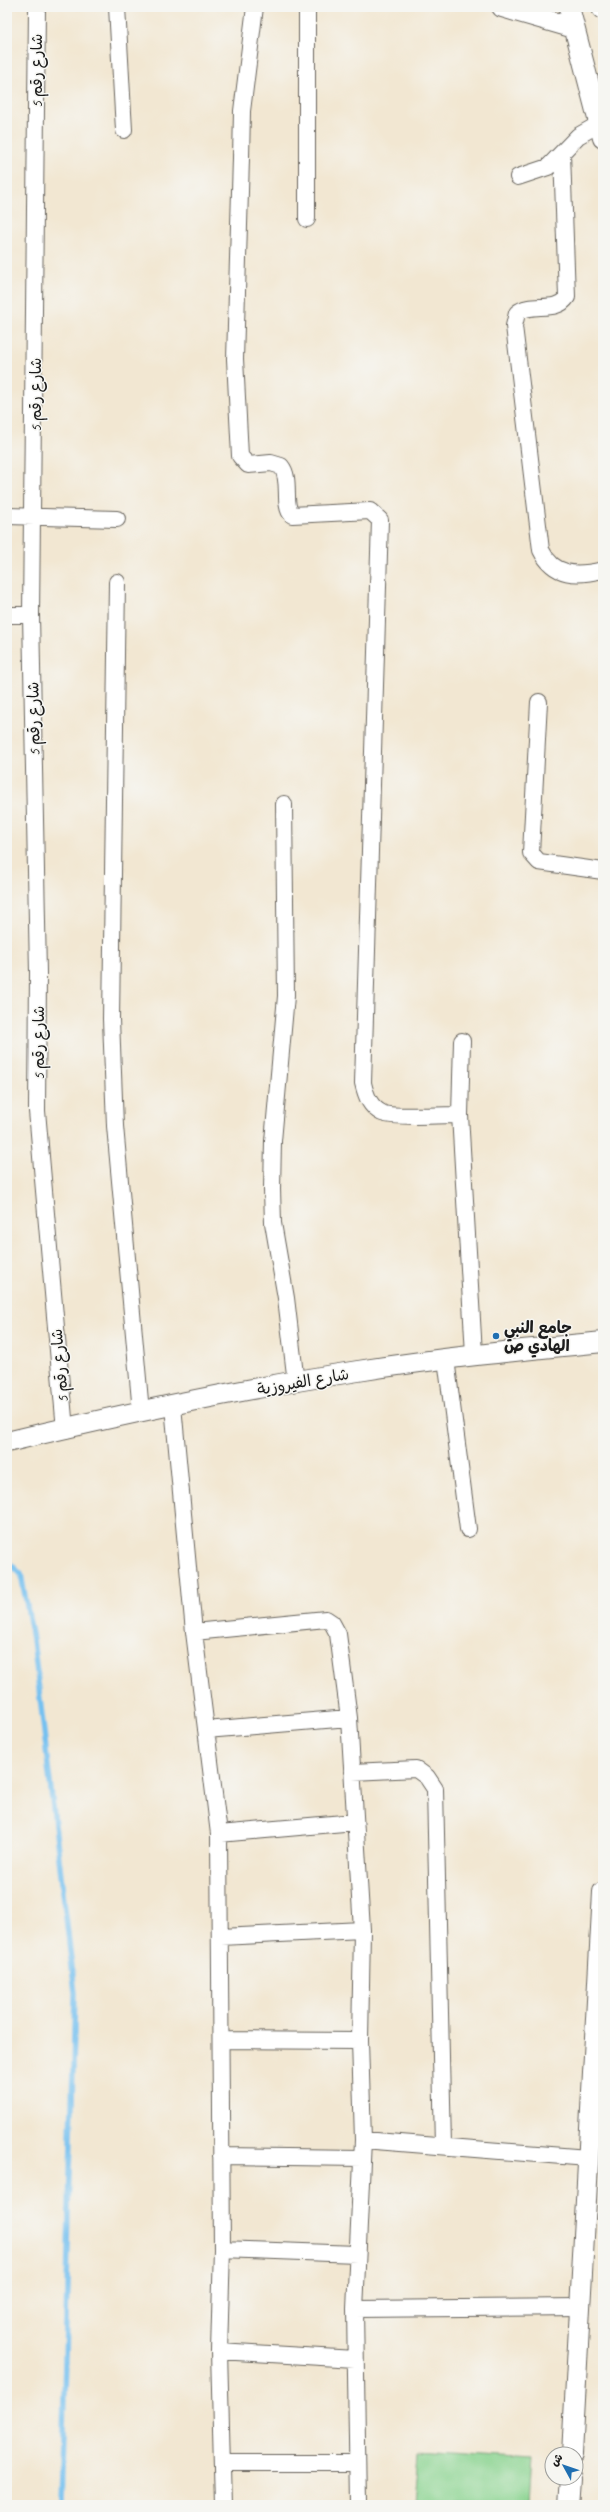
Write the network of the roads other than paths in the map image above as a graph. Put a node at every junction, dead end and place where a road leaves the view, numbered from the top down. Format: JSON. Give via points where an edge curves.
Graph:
{"nodes":[{"id":1,"x":37,"y":7,"type":"edge"},
{"id":2,"x":117,"y":7,"type":"edge"},
{"id":3,"x":256,"y":7,"type":"edge"},
{"id":4,"x":307,"y":7,"type":"edge"},
{"id":5,"x":502,"y":7,"type":"edge"},
{"id":6,"x":569,"y":7,"type":"edge"},
{"id":7,"x":574,"y":28,"type":"junction"},
{"id":8,"x":124,"y":130,"type":"dead end"},
{"id":9,"x":601,"y":131,"type":"edge"},
{"id":10,"x":562,"y":154,"type":"junction"},
{"id":11,"x":518,"y":177,"type":"dead end"},
{"id":12,"x":307,"y":219,"type":"dead end"},
{"id":13,"x":7,"y":516,"type":"edge"},
{"id":14,"x":34,"y":516,"type":"junction"},
{"id":15,"x":117,"y":519,"type":"dead end"},
{"id":16,"x":603,"y":570,"type":"edge"},
{"id":17,"x":117,"y":582,"type":"dead end"},
{"id":18,"x":7,"y":615,"type":"edge"},
{"id":19,"x":31,"y":615,"type":"junction"},
{"id":20,"x":539,"y":702,"type":"dead end"},
{"id":21,"x":284,"y":804,"type":"dead end"},
{"id":22,"x":603,"y":871,"type":"edge"},
{"id":23,"x":462,"y":1041,"type":"dead end"},
{"id":24,"x":460,"y":1115,"type":"junction"},
{"id":25,"x":603,"y":1342,"type":"edge"},
{"id":26,"x":474,"y":1354,"type":"junction"},
{"id":27,"x":446,"y":1359,"type":"junction"},
{"id":28,"x":296,"y":1383,"type":"junction"},
{"id":29,"x":173,"y":1406,"type":"junction"},
{"id":30,"x":141,"y":1412,"type":"junction"},
{"id":31,"x":65,"y":1430,"type":"junction"},
{"id":32,"x":7,"y":1442,"type":"edge"},
{"id":33,"x":468,"y":1528,"type":"dead end"},
{"id":34,"x":194,"y":1632,"type":"junction"},
{"id":35,"x":349,"y":1718,"type":"junction"},
{"id":36,"x":206,"y":1730,"type":"junction"},
{"id":37,"x":352,"y":1772,"type":"junction"},
{"id":38,"x":355,"y":1822,"type":"junction"},
{"id":39,"x":219,"y":1834,"type":"junction"},
{"id":40,"x":603,"y":1892,"type":"edge"},
{"id":41,"x":362,"y":1930,"type":"junction"},
{"id":42,"x":221,"y":1937,"type":"junction"},
{"id":43,"x":220,"y":2040,"type":"junction"},
{"id":44,"x":360,"y":2041,"type":"junction"},
{"id":45,"x":362,"y":2140,"type":"junction"},
{"id":46,"x":443,"y":2146,"type":"junction"},
{"id":47,"x":221,"y":2156,"type":"junction"},
{"id":48,"x":362,"y":2158,"type":"junction"},
{"id":49,"x":588,"y":2158,"type":"junction"},
{"id":50,"x":222,"y":2249,"type":"junction"},
{"id":51,"x":357,"y":2254,"type":"junction"},
{"id":52,"x":581,"y":2307,"type":"junction"},
{"id":53,"x":355,"y":2309,"type":"junction"},
{"id":54,"x":219,"y":2351,"type":"junction"},
{"id":55,"x":355,"y":2359,"type":"junction"},
{"id":56,"x":572,"y":2446,"type":"edge"},
{"id":57,"x":357,"y":2463,"type":"junction"},
{"id":58,"x":222,"y":2464,"type":"junction"},
{"id":59,"x":570,"y":2486,"type":"edge"},
{"id":60,"x":223,"y":2505,"type":"edge"},
{"id":61,"x":358,"y":2505,"type":"edge"},
{"id":62,"x":569,"y":2505,"type":"edge"}],
"edges":[{"from":1,"to":14,"type":"street","name":"شارع رقم 5"},
{"from":2,"to":8,"type":"street"},
{"from":3,"to":24,"type":"street","via":[[242,111],[235,359],[240,456],[248,465],[271,463],[281,466],[286,476],[292,515],[370,511],[380,520],[363,1083],[366,1096],[373,1107],[384,1114]]},
{"from":4,"to":12,"type":"street"},
{"from":5,"to":7,"type":"street"},
{"from":6,"to":7,"type":"street"},
{"from":7,"to":9,"type":"street"},
{"from":9,"to":10,"type":"street","via":[[578,136]]},
{"from":10,"to":11,"type":"street","via":[[548,167]]},
{"from":10,"to":16,"type":"street","via":[[567,297],[558,306],[522,309],[516,313],[514,326],[541,550],[551,565],[568,574]]},
{"from":13,"to":14,"type":"street"},
{"from":14,"to":15,"type":"street"},
{"from":14,"to":19,"type":"street","name":"شارع رقم 5"},
{"from":17,"to":30,"type":"street","via":[[111,1020],[115,1126]]},
{"from":18,"to":19,"type":"street"},
{"from":19,"to":31,"type":"street","name":"شارع رقم 5","via":[[38,1111]]},
{"from":20,"to":22,"type":"street","via":[[531,853],[539,862]]},
{"from":21,"to":28,"type":"street","via":[[286,996],[273,1141],[272,1196],[273,1223],[286,1298]]},
{"from":23,"to":24,"type":"street"},
{"from":24,"to":26,"type":"street"},
{"from":25,"to":26,"type":"street","name":"شارع الفيروزية"},
{"from":26,"to":27,"type":"street","name":"شارع الفيروزية"},
{"from":27,"to":28,"type":"street","name":"شارع الفيروزية","via":[[358,1371]]},
{"from":27,"to":33,"type":"street"},
{"from":28,"to":29,"type":"street","name":"شارع الفيروزية"},
{"from":29,"to":30,"type":"street","name":"شارع الفيروزية"},
{"from":29,"to":34,"type":"street"},
{"from":30,"to":31,"type":"street","name":"شارع الفيروزية"},
{"from":31,"to":32,"type":"street","name":"شارع الفيروزية"},
{"from":34,"to":35,"type":"street","via":[[326,1619],[332,1623],[338,1634]]},
{"from":34,"to":36,"type":"street"},
{"from":35,"to":36,"type":"street"},
{"from":35,"to":37,"type":"street"},
{"from":36,"to":39,"type":"street"},
{"from":37,"to":38,"type":"street"},
{"from":37,"to":46,"type":"street","via":[[416,1769],[427,1776],[435,1789]]},
{"from":38,"to":39,"type":"street"},
{"from":38,"to":41,"type":"street"},
{"from":39,"to":42,"type":"street"},
{"from":40,"to":49,"type":"street"},
{"from":41,"to":42,"type":"street"},
{"from":41,"to":44,"type":"street"},
{"from":42,"to":43,"type":"street"},
{"from":43,"to":44,"type":"street"},
{"from":43,"to":47,"type":"street"},
{"from":44,"to":45,"type":"street"},
{"from":45,"to":46,"type":"street"},
{"from":45,"to":48,"type":"street"},
{"from":46,"to":49,"type":"street"},
{"from":47,"to":48,"type":"street"},
{"from":47,"to":50,"type":"street"},
{"from":48,"to":51,"type":"street"},
{"from":49,"to":52,"type":"street"},
{"from":50,"to":51,"type":"street"},
{"from":50,"to":54,"type":"street"},
{"from":51,"to":53,"type":"street"},
{"from":52,"to":53,"type":"street"},
{"from":52,"to":56,"type":"street"},
{"from":53,"to":55,"type":"street"},
{"from":54,"to":55,"type":"street"},
{"from":54,"to":58,"type":"street"},
{"from":55,"to":57,"type":"street"},
{"from":57,"to":58,"type":"street"},
{"from":57,"to":61,"type":"street"},
{"from":58,"to":60,"type":"street"},
{"from":59,"to":62,"type":"street"}]}
